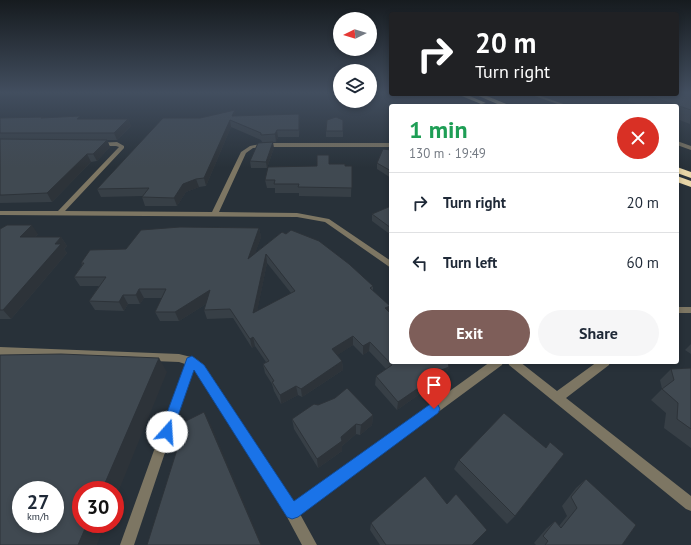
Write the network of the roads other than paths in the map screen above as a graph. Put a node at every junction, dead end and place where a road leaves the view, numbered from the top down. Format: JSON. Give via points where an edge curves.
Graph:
{"nodes":[{"id":1,"x":94,"y":144,"type":"edge"},
{"id":2,"x":679,"y":144,"type":"edge"},
{"id":3,"x":389,"y":145,"type":"edge"},
{"id":4,"x":691,"y":148,"type":"edge"},
{"id":5,"x":679,"y":171,"type":"edge"},
{"id":6,"x":691,"y":175,"type":"edge"},
{"id":7,"x":679,"y":180,"type":"edge"},
{"id":8,"x":691,"y":184,"type":"edge"},
{"id":9,"x":0,"y":213,"type":"edge"},
{"id":10,"x":60,"y":213,"type":"junction"},
{"id":11,"x":215,"y":214,"type":"junction"},
{"id":12,"x":389,"y":264,"type":"edge"},
{"id":13,"x":679,"y":310,"type":"edge"},
{"id":14,"x":691,"y":310,"type":"edge"},
{"id":15,"x":0,"y":351,"type":"edge"},
{"id":16,"x":192,"y":361,"type":"junction"},
{"id":17,"x":495,"y":364,"type":"edge"},
{"id":18,"x":516,"y":364,"type":"edge"},
{"id":19,"x":602,"y":364,"type":"edge"},
{"id":20,"x":558,"y":397,"type":"junction"},
{"id":21,"x":691,"y":504,"type":"edge"},
{"id":22,"x":292,"y":512,"type":"junction"},
{"id":23,"x":127,"y":545,"type":"edge"},
{"id":24,"x":310,"y":545,"type":"edge"}],
"edges":[{"from":1,"to":10,"type":"street","via":[[117,144],[122,147]]},
{"from":2,"to":4,"type":"street"},
{"from":3,"to":11,"type":"street","via":[[252,147],[244,152]]},
{"from":5,"to":6,"type":"highway"},
{"from":7,"to":8,"type":"highway"},
{"from":9,"to":10,"type":"street"},
{"from":10,"to":11,"type":"street"},
{"from":11,"to":12,"type":"street","via":[[297,215],[327,220]]},
{"from":13,"to":14,"type":"street"},
{"from":15,"to":16,"type":"street","via":[[179,358]]},
{"from":16,"to":22,"type":"street","via":[[200,368]]},
{"from":16,"to":23,"type":"street"},
{"from":17,"to":22,"type":"street"},
{"from":18,"to":20,"type":"street"},
{"from":19,"to":20,"type":"street"},
{"from":20,"to":21,"type":"street"},
{"from":22,"to":24,"type":"street"}]}
